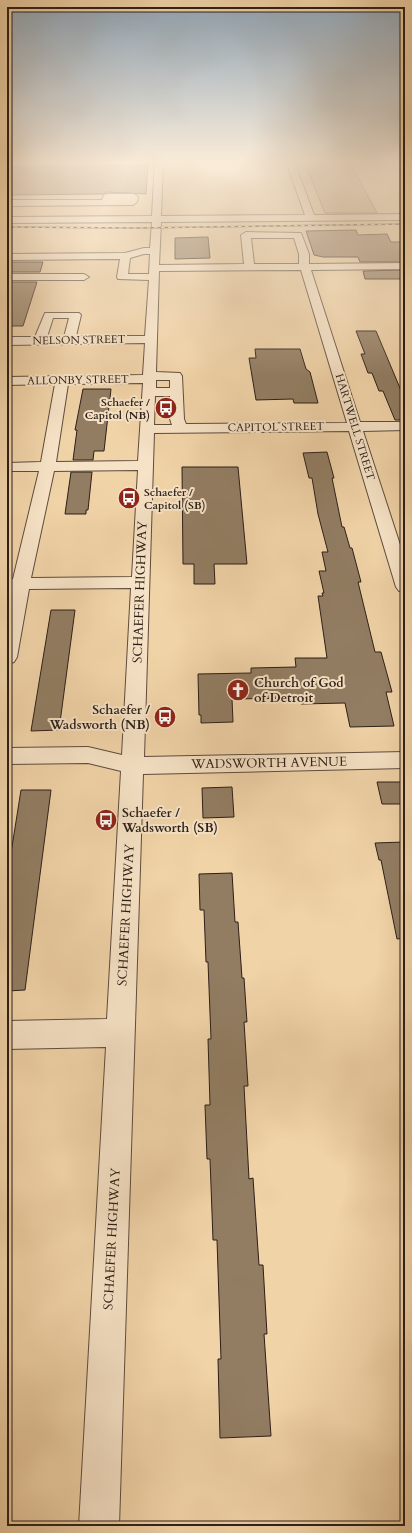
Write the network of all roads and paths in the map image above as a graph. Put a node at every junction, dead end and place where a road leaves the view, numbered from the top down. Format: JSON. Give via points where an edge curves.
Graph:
{"nodes":[{"id":1,"x":155,"y":233,"type":"edge"},
{"id":2,"x":73,"y":247,"type":"dead end"},
{"id":3,"x":125,"y":256,"type":"junction"},
{"id":4,"x":7,"y":257,"type":"edge"},
{"id":5,"x":152,"y":262,"type":"junction"},
{"id":6,"x":405,"y":266,"type":"edge"},
{"id":7,"x":305,"y":267,"type":"junction"},
{"id":8,"x":249,"y":268,"type":"junction"},
{"id":9,"x":7,"y":277,"type":"edge"},
{"id":10,"x":84,"y":277,"type":"dead end"},
{"id":11,"x":151,"y":339,"type":"junction"},
{"id":12,"x":69,"y":340,"type":"junction"},
{"id":13,"x":7,"y":341,"type":"edge"},
{"id":14,"x":40,"y":341,"type":"junction"},
{"id":15,"x":62,"y":380,"type":"junction"},
{"id":16,"x":7,"y":381,"type":"edge"},
{"id":17,"x":149,"y":382,"type":"junction"},
{"id":18,"x":355,"y":426,"type":"junction"},
{"id":19,"x":405,"y":426,"type":"edge"},
{"id":20,"x":147,"y":429,"type":"junction"},
{"id":21,"x":181,"y":429,"type":"junction"},
{"id":22,"x":146,"y":465,"type":"junction"},
{"id":23,"x":46,"y":466,"type":"junction"},
{"id":24,"x":7,"y":467,"type":"edge"},
{"id":25,"x":141,"y":582,"type":"junction"},
{"id":26,"x":14,"y":584,"type":"edge"},
{"id":27,"x":405,"y":587,"type":"edge"},
{"id":28,"x":7,"y":657,"type":"edge"},
{"id":29,"x":7,"y":756,"type":"edge"},
{"id":30,"x":405,"y":760,"type":"edge"},
{"id":31,"x":133,"y":766,"type":"junction"},
{"id":32,"x":121,"y":1033,"type":"junction"},
{"id":33,"x":7,"y":1035,"type":"edge"},
{"id":34,"x":99,"y":1526,"type":"edge"}],
"edges":[{"from":1,"to":5,"type":"street","name":"SCHAEFER HIGHWAY"},
{"from":2,"to":5,"type":"street"},
{"from":3,"to":4,"type":"street"},
{"from":3,"to":5,"type":"street"},
{"from":3,"to":5,"type":"street","via":[[122,277]]},
{"from":5,"to":8,"type":"street"},
{"from":5,"to":11,"type":"street","name":"SCHAEFER HIGHWAY"},
{"from":6,"to":7,"type":"street"},
{"from":7,"to":8,"type":"street"},
{"from":7,"to":8,"type":"street","name":"HARTWELL STREET","via":[[298,235],[246,235]]},
{"from":7,"to":18,"type":"street","name":"HARTWELL STREET"},
{"from":9,"to":10,"type":"street"},
{"from":11,"to":12,"type":"street","name":"NELSON STREET"},
{"from":11,"to":17,"type":"street","name":"SCHAEFER HIGHWAY"},
{"from":12,"to":14,"type":"street","name":"NELSON STREET"},
{"from":12,"to":14,"type":"street","via":[[75,315],[49,315]]},
{"from":13,"to":14,"type":"street","name":"NELSON STREET"},
{"from":15,"to":16,"type":"street","name":"ALLONBY STREET"},
{"from":15,"to":17,"type":"street","name":"ALLONBY STREET"},
{"from":15,"to":23,"type":"street","via":[[52,446]]},
{"from":17,"to":20,"type":"street","name":"SCHAEFER HIGHWAY"},
{"from":17,"to":21,"type":"street","name":"ALLONBY STREET","via":[[176,392],[177,419]]},
{"from":18,"to":19,"type":"street","name":"CAPITOL STREET"},
{"from":18,"to":21,"type":"street","name":"CAPITOL STREET"},
{"from":18,"to":27,"type":"street","name":"HARTWELL STREET"},
{"from":20,"to":21,"type":"street","name":"CAPITOL STREET"},
{"from":20,"to":22,"type":"street","name":"SCHAEFER HIGHWAY"},
{"from":22,"to":23,"type":"street"},
{"from":22,"to":25,"type":"street","name":"SCHAEFER HIGHWAY"},
{"from":23,"to":24,"type":"street"},
{"from":23,"to":26,"type":"street"},
{"from":25,"to":26,"type":"street"},
{"from":25,"to":31,"type":"street","name":"SCHAEFER HIGHWAY"},
{"from":26,"to":28,"type":"street"},
{"from":29,"to":31,"type":"street","name":"WADSWORTH AVENUE","via":[[88,755]]},
{"from":30,"to":31,"type":"street","name":"WADSWORTH AVENUE"},
{"from":31,"to":32,"type":"street","name":"SCHAEFER HIGHWAY"},
{"from":32,"to":33,"type":"street"},
{"from":32,"to":34,"type":"street","name":"SCHAEFER HIGHWAY"}]}
